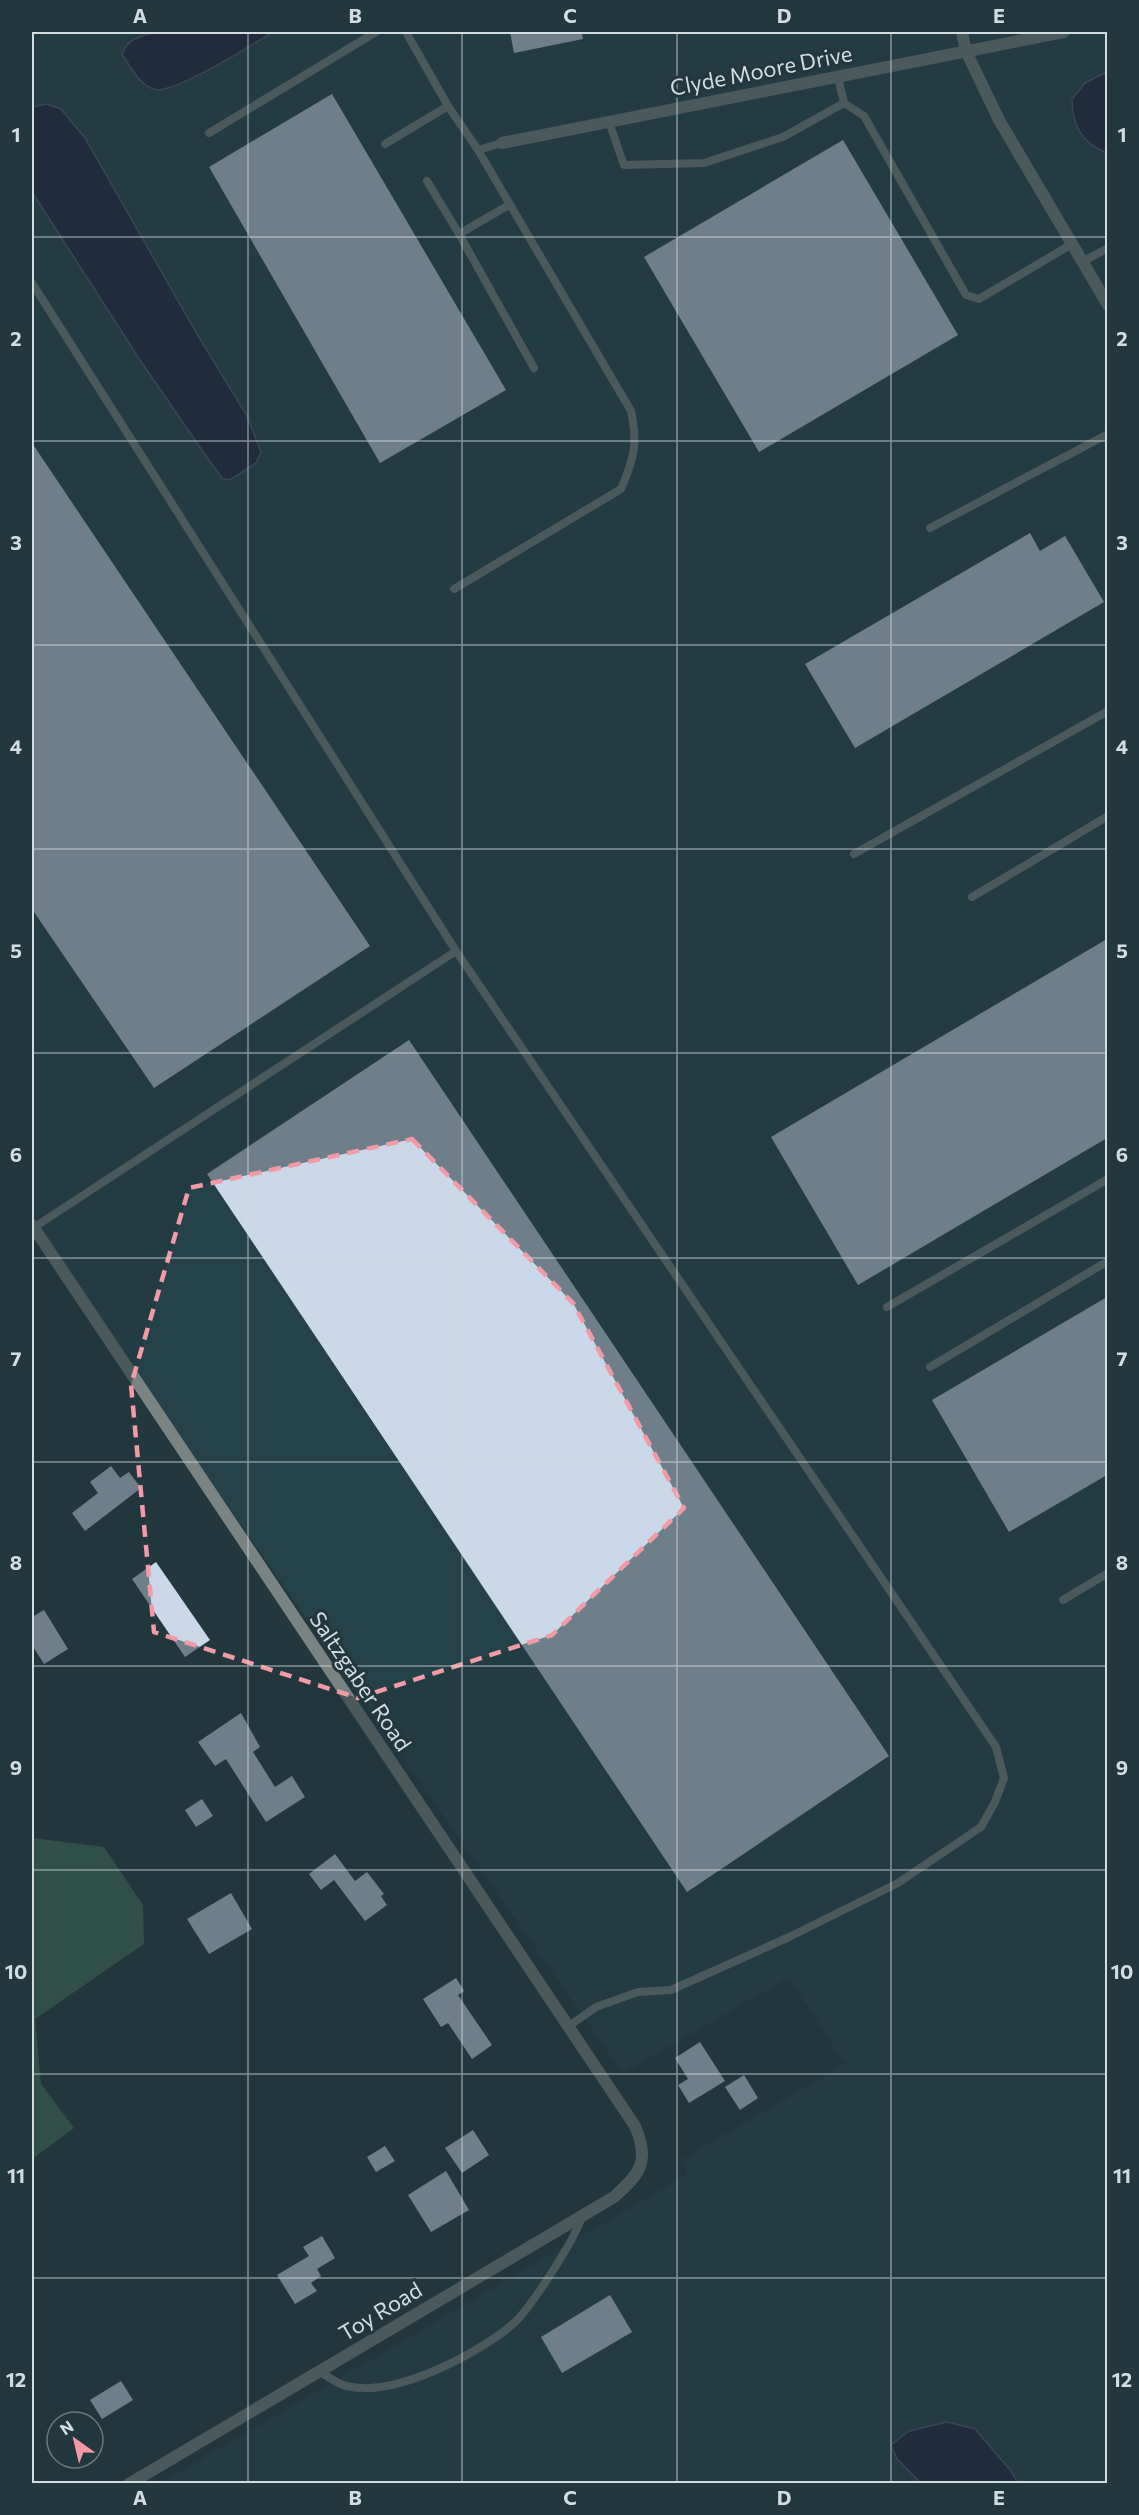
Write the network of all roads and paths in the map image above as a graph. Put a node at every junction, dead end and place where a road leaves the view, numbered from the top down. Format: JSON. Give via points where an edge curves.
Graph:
{"nodes":[{"id":1,"x":376,"y":32,"type":"edge"},
{"id":2,"x":406,"y":32,"type":"edge"},
{"id":3,"x":962,"y":32,"type":"edge"},
{"id":4,"x":1064,"y":32,"type":"edge"},
{"id":5,"x":966,"y":51,"type":"junction"},
{"id":6,"x":838,"y":77,"type":"junction"},
{"id":7,"x":844,"y":103,"type":"junction"},
{"id":8,"x":448,"y":106,"type":"junction"},
{"id":9,"x":609,"y":122,"type":"junction"},
{"id":10,"x":209,"y":133,"type":"dead end"},
{"id":11,"x":502,"y":143,"type":"joint"},
{"id":12,"x":385,"y":144,"type":"dead end"},
{"id":13,"x":478,"y":150,"type":"junction"},
{"id":14,"x":427,"y":181,"type":"dead end"},
{"id":15,"x":509,"y":205,"type":"junction"},
{"id":16,"x":459,"y":234,"type":"junction"},
{"id":17,"x":1072,"y":244,"type":"junction"},
{"id":18,"x":1107,"y":248,"type":"edge"},
{"id":19,"x":1082,"y":262,"type":"junction"},
{"id":20,"x":32,"y":283,"type":"edge"},
{"id":21,"x":1107,"y":305,"type":"edge"},
{"id":22,"x":534,"y":369,"type":"dead end"},
{"id":23,"x":1107,"y":434,"type":"edge"},
{"id":24,"x":930,"y":528,"type":"dead end"},
{"id":25,"x":454,"y":589,"type":"dead end"},
{"id":26,"x":1107,"y":711,"type":"edge"},
{"id":27,"x":1107,"y":816,"type":"edge"},
{"id":28,"x":854,"y":854,"type":"dead end"},
{"id":29,"x":972,"y":897,"type":"dead end"},
{"id":30,"x":456,"y":951,"type":"junction"},
{"id":31,"x":1107,"y":1179,"type":"edge"},
{"id":32,"x":32,"y":1227,"type":"edge"},
{"id":33,"x":1107,"y":1261,"type":"edge"},
{"id":34,"x":887,"y":1307,"type":"dead end"},
{"id":35,"x":930,"y":1367,"type":"dead end"},
{"id":36,"x":1107,"y":1573,"type":"edge"},
{"id":37,"x":1063,"y":1600,"type":"dead end"},
{"id":38,"x":568,"y":2026,"type":"junction"},
{"id":39,"x":643,"y":2164,"type":"joint"},
{"id":40,"x":582,"y":2216,"type":"junction"},
{"id":41,"x":319,"y":2371,"type":"junction"},
{"id":42,"x":129,"y":2484,"type":"edge"}],
"edges":[{"from":1,"to":10,"type":"lane"},
{"from":2,"to":8,"type":"lane"},
{"from":3,"to":5,"type":"street"},
{"from":4,"to":5,"type":"street","name":"Clyde Moore Drive"},
{"from":5,"to":6,"type":"street","name":"Clyde Moore Drive"},
{"from":5,"to":17,"type":"street","via":[[999,120]]},
{"from":6,"to":7,"type":"lane"},
{"from":6,"to":9,"type":"street","name":"Clyde Moore Drive"},
{"from":7,"to":9,"type":"lane","via":[[783,137],[704,163],[624,165]]},
{"from":7,"to":17,"type":"lane","via":[[864,116],[966,295],[979,299]]},
{"from":8,"to":12,"type":"lane"},
{"from":8,"to":13,"type":"lane"},
{"from":9,"to":11,"type":"street","name":"Clyde Moore Drive"},
{"from":11,"to":13,"type":"lane"},
{"from":13,"to":15,"type":"lane"},
{"from":14,"to":16,"type":"lane"},
{"from":15,"to":16,"type":"lane"},
{"from":15,"to":25,"type":"lane","via":[[631,411],[636,432],[633,460],[621,489]]},
{"from":16,"to":22,"type":"lane"},
{"from":17,"to":19,"type":"street"},
{"from":18,"to":19,"type":"lane"},
{"from":19,"to":21,"type":"street"},
{"from":20,"to":30,"type":"lane"},
{"from":23,"to":24,"type":"lane"},
{"from":26,"to":28,"type":"lane"},
{"from":27,"to":29,"type":"lane"},
{"from":30,"to":32,"type":"lane"},
{"from":30,"to":38,"type":"lane","via":[[996,1747],[1004,1778],[981,1827],[898,1883],[671,1990],[638,1992],[596,2007]]},
{"from":31,"to":34,"type":"lane"},
{"from":32,"to":38,"type":"street","name":"Saltzgaber Road"},
{"from":33,"to":35,"type":"lane"},
{"from":36,"to":37,"type":"lane"},
{"from":38,"to":39,"type":"street","name":"Saltzgaber Road","via":[[635,2126],[643,2143]]},
{"from":39,"to":40,"type":"street","name":"Toy Road","via":[[614,2197]]},
{"from":40,"to":41,"type":"street","name":"Toy Road"},
{"from":40,"to":41,"type":"lane","via":[[561,2259],[515,2323],[448,2365],[395,2386],[365,2388],[347,2386]]},
{"from":41,"to":42,"type":"street","name":"Toy Road"}]}
